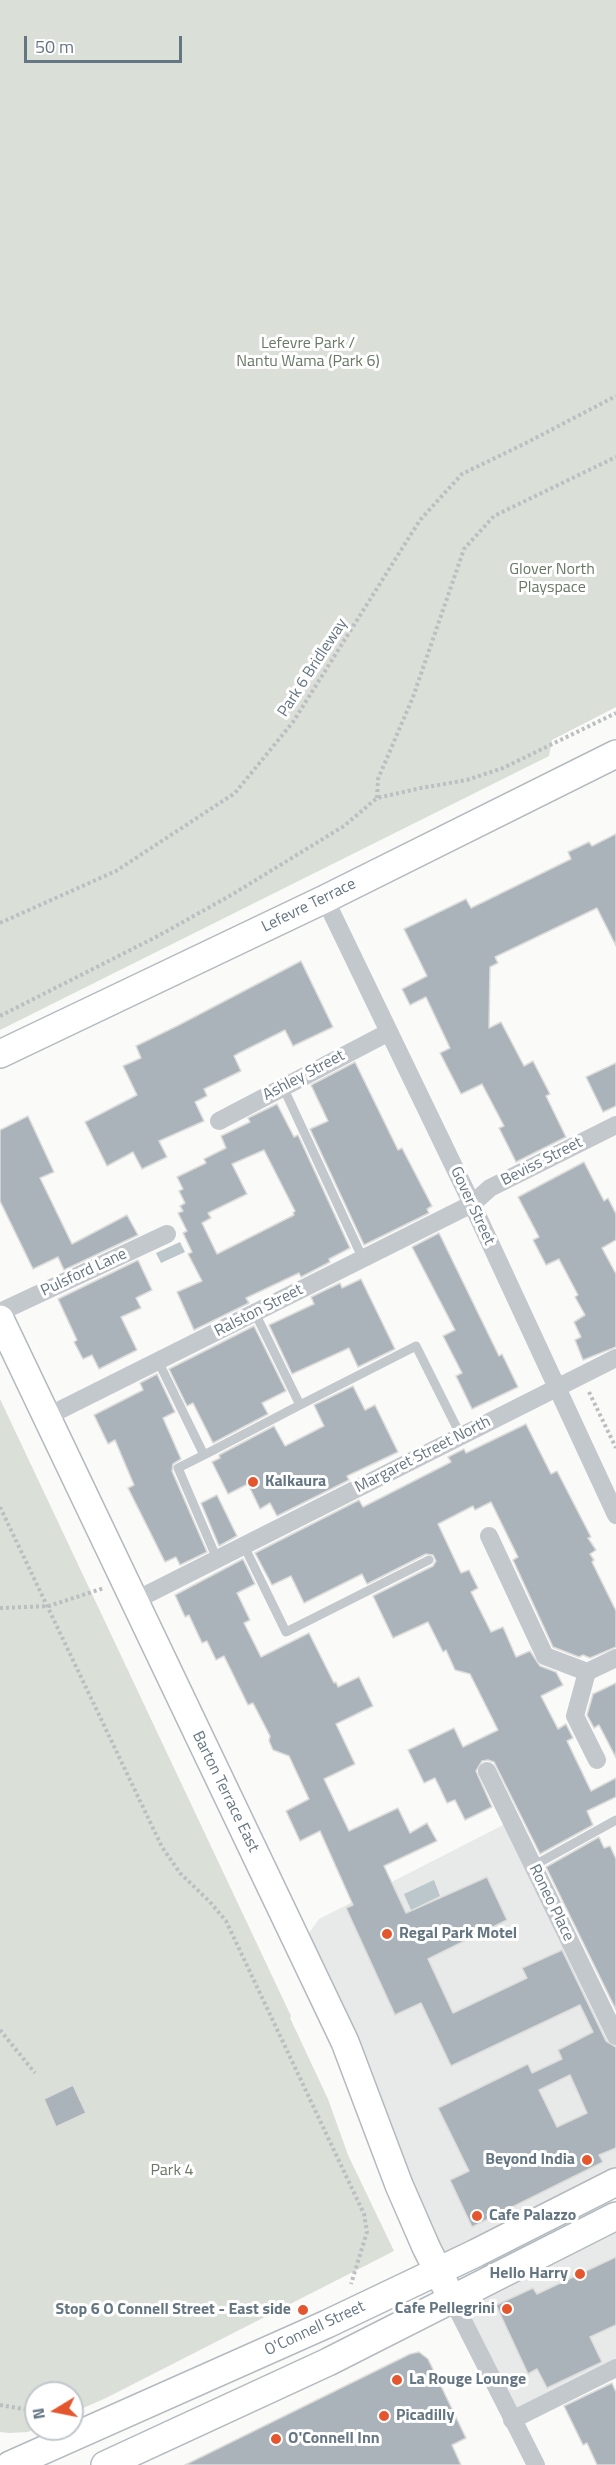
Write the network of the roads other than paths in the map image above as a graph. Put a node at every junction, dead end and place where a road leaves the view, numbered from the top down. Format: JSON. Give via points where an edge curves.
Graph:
{"nodes":[{"id":1,"x":616,"y":753,"type":"edge"},
{"id":2,"x":325,"y":899,"type":"junction"},
{"id":3,"x":389,"y":1032,"type":"junction"},
{"id":4,"x":0,"y":1054,"type":"edge"},
{"id":5,"x":283,"y":1087,"type":"junction"},
{"id":6,"x":219,"y":1121,"type":"dead end"},
{"id":7,"x":616,"y":1125,"type":"edge"},
{"id":8,"x":472,"y":1204,"type":"junction"},
{"id":9,"x":167,"y":1234,"type":"dead end"},
{"id":10,"x":363,"y":1258,"type":"junction"},
{"id":11,"x":0,"y":1312,"type":"edge"},
{"id":12,"x":255,"y":1313,"type":"junction"},
{"id":13,"x":0,"y":1319,"type":"edge"},
{"id":14,"x":616,"y":1358,"type":"edge"},
{"id":15,"x":158,"y":1361,"type":"junction"},
{"id":16,"x":556,"y":1388,"type":"junction"},
{"id":17,"x":300,"y":1405,"type":"junction"},
{"id":18,"x":46,"y":1417,"type":"junction"},
{"id":19,"x":461,"y":1436,"type":"junction"},
{"id":20,"x":204,"y":1455,"type":"junction"},
{"id":21,"x":616,"y":1515,"type":"edge"},
{"id":22,"x":489,"y":1536,"type":"dead end"},
{"id":23,"x":244,"y":1545,"type":"junction"},
{"id":24,"x":217,"y":1559,"type":"junction"},
{"id":25,"x":429,"y":1560,"type":"dead end"},
{"id":26,"x":129,"y":1591,"type":"junction"},
{"id":27,"x":616,"y":1658,"type":"edge"},
{"id":28,"x":587,"y":1672,"type":"junction"},
{"id":29,"x":597,"y":1760,"type":"dead end"},
{"id":30,"x":486,"y":1771,"type":"dead end"},
{"id":31,"x":616,"y":1821,"type":"edge"},
{"id":32,"x":533,"y":1866,"type":"junction"},
{"id":33,"x":616,"y":2036,"type":"edge"},
{"id":34,"x":616,"y":2182,"type":"edge"},
{"id":35,"x":616,"y":2216,"type":"edge"},
{"id":36,"x":438,"y":2271,"type":"junction"},
{"id":37,"x":452,"y":2299,"type":"junction"},
{"id":38,"x":616,"y":2368,"type":"edge"},
{"id":39,"x":512,"y":2420,"type":"junction"},
{"id":40,"x":9,"y":2465,"type":"edge"},
{"id":41,"x":105,"y":2465,"type":"edge"},
{"id":42,"x":536,"y":2465,"type":"edge"}],
"edges":[{"from":1,"to":2,"type":"street","name":"Lefevre Terrace"},
{"from":2,"to":3,"type":"street","name":"Gover Street"},
{"from":2,"to":4,"type":"street","name":"Lefevre Terrace"},
{"from":3,"to":5,"type":"street","name":"Ashley Street"},
{"from":3,"to":8,"type":"street","name":"Gover Street"},
{"from":5,"to":6,"type":"street","name":"Ashley Street"},
{"from":5,"to":10,"type":"lane"},
{"from":7,"to":8,"type":"street","name":"Beviss Street","via":[[490,1188]]},
{"from":8,"to":10,"type":"street","name":"Ralston Street"},
{"from":8,"to":16,"type":"street","name":"Gover Street"},
{"from":9,"to":11,"type":"street","name":"Pulsford Lane"},
{"from":10,"to":12,"type":"street","name":"Ralston Street"},
{"from":12,"to":15,"type":"street","name":"Ralston Street"},
{"from":12,"to":17,"type":"lane"},
{"from":13,"to":18,"type":"street","name":"Barton Terrace East"},
{"from":14,"to":16,"type":"street","name":"Margaret Street North"},
{"from":15,"to":18,"type":"street","name":"Ralston Street"},
{"from":15,"to":20,"type":"lane"},
{"from":16,"to":19,"type":"street","name":"Margaret Street North"},
{"from":16,"to":21,"type":"street","name":"Gover Street"},
{"from":17,"to":19,"type":"lane","via":[[416,1346]]},
{"from":17,"to":20,"type":"lane"},
{"from":18,"to":26,"type":"street","name":"Barton Terrace East"},
{"from":19,"to":23,"type":"street","name":"Margaret Street North"},
{"from":20,"to":24,"type":"lane","via":[[178,1468]]},
{"from":22,"to":28,"type":"street","via":[[545,1656]]},
{"from":23,"to":24,"type":"street","name":"Margaret Street North"},
{"from":23,"to":25,"type":"lane","via":[[286,1632]]},
{"from":24,"to":26,"type":"street","name":"Margaret Street North"},
{"from":26,"to":36,"type":"street","name":"Barton Terrace East","via":[[345,2042],[399,2185]]},
{"from":27,"to":28,"type":"street"},
{"from":28,"to":29,"type":"street","via":[[575,1716]]},
{"from":30,"to":32,"type":"street","name":"Roneo Place"},
{"from":31,"to":32,"type":"lane"},
{"from":32,"to":33,"type":"street","name":"Roneo Place"},
{"from":34,"to":36,"type":"street","name":"O'Connell Street"},
{"from":35,"to":37,"type":"street","name":"O'Connell Street"},
{"from":36,"to":37,"type":"street","name":"Barton Terrace East"},
{"from":36,"to":40,"type":"street","name":"O'Connell Street"},
{"from":37,"to":39,"type":"street"},
{"from":37,"to":41,"type":"street","name":"O'Connell Street","via":[[328,2362]]},
{"from":38,"to":39,"type":"street"},
{"from":39,"to":42,"type":"street"}]}
